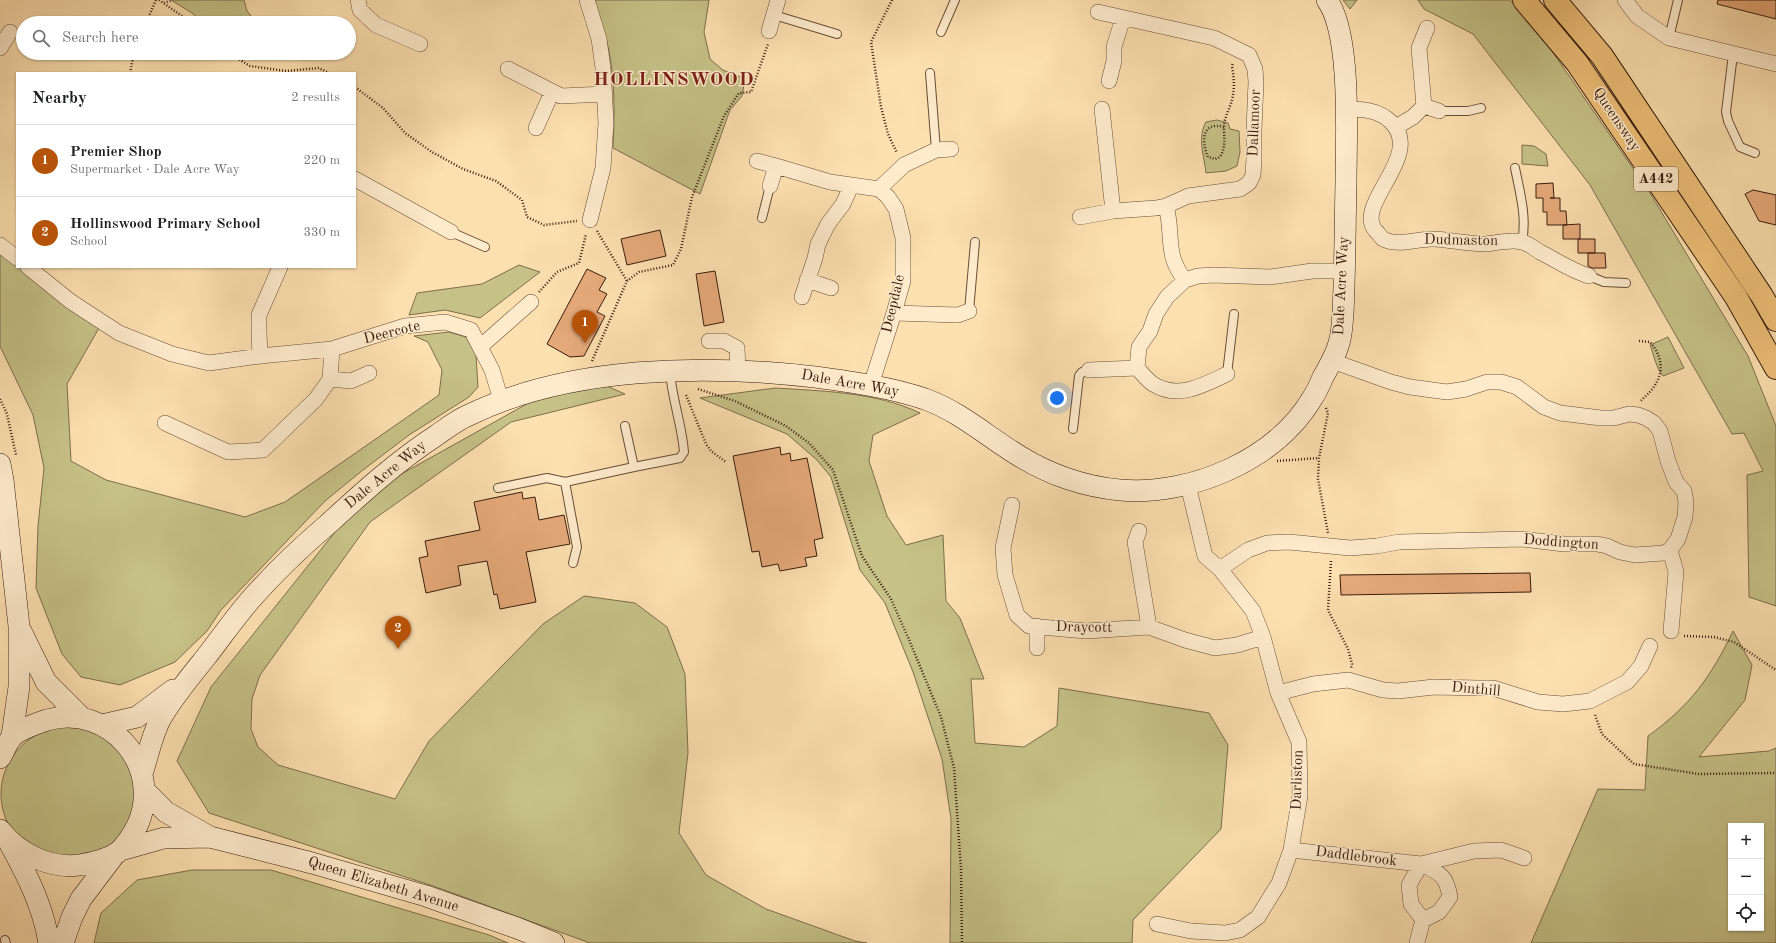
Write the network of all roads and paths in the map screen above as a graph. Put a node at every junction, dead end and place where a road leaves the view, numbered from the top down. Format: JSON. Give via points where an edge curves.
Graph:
{"nodes":[{"id":1,"x":158,"y":0,"type":"edge"},
{"id":2,"x":172,"y":0,"type":"edge"},
{"id":3,"x":358,"y":0,"type":"edge"},
{"id":4,"x":587,"y":0,"type":"edge"},
{"id":5,"x":778,"y":0,"type":"edge"},
{"id":6,"x":892,"y":0,"type":"edge"},
{"id":7,"x":955,"y":0,"type":"edge"},
{"id":8,"x":1327,"y":0,"type":"edge"},
{"id":9,"x":1524,"y":0,"type":"edge"},
{"id":10,"x":1555,"y":0,"type":"edge"},
{"id":11,"x":1625,"y":0,"type":"edge"},
{"id":12,"x":1678,"y":0,"type":"edge"},
{"id":13,"x":1098,"y":12,"type":"dead end"},
{"id":14,"x":774,"y":15,"type":"junction"},
{"id":15,"x":150,"y":16,"type":"edge"},
{"id":16,"x":182,"y":16,"type":"edge"},
{"id":17,"x":1123,"y":18,"type":"junction"},
{"id":18,"x":1427,"y":28,"type":"dead end"},
{"id":19,"x":769,"y":31,"type":"joint"},
{"id":20,"x":10,"y":32,"type":"dead end"},
{"id":21,"x":941,"y":32,"type":"dead end"},
{"id":22,"x":837,"y":34,"type":"dead end"},
{"id":23,"x":1669,"y":38,"type":"junction"},
{"id":24,"x":420,"y":44,"type":"dead end"},
{"id":25,"x":0,"y":48,"type":"edge"},
{"id":26,"x":1236,"y":48,"type":"junction"},
{"id":27,"x":1733,"y":54,"type":"junction"},
{"id":28,"x":133,"y":60,"type":"edge"},
{"id":29,"x":240,"y":60,"type":"edge"},
{"id":30,"x":1776,"y":64,"type":"edge"},
{"id":31,"x":508,"y":69,"type":"dead end"},
{"id":32,"x":130,"y":72,"type":"edge"},
{"id":33,"x":327,"y":72,"type":"edge"},
{"id":34,"x":930,"y":73,"type":"dead end"},
{"id":35,"x":1110,"y":81,"type":"dead end"},
{"id":36,"x":356,"y":88,"type":"edge"},
{"id":37,"x":552,"y":92,"type":"junction"},
{"id":38,"x":605,"y":94,"type":"junction"},
{"id":39,"x":1424,"y":106,"type":"junction"},
{"id":40,"x":1481,"y":108,"type":"dead end"},
{"id":41,"x":1346,"y":109,"type":"junction"},
{"id":42,"x":1102,"y":110,"type":"dead end"},
{"id":43,"x":1439,"y":111,"type":"joint"},
{"id":44,"x":1224,"y":127,"type":"junction"},
{"id":45,"x":1396,"y":127,"type":"junction"},
{"id":46,"x":536,"y":128,"type":"dead end"},
{"id":47,"x":951,"y":148,"type":"dead end"},
{"id":48,"x":936,"y":150,"type":"junction"},
{"id":49,"x":1755,"y":153,"type":"dead end"},
{"id":50,"x":757,"y":161,"type":"dead end"},
{"id":51,"x":904,"y":165,"type":"junction"},
{"id":52,"x":776,"y":166,"type":"junction"},
{"id":53,"x":1515,"y":168,"type":"dead end"},
{"id":54,"x":356,"y":180,"type":"edge"},
{"id":55,"x":770,"y":186,"type":"joint"},
{"id":56,"x":851,"y":186,"type":"junction"},
{"id":57,"x":879,"y":189,"type":"junction"},
{"id":58,"x":1166,"y":206,"type":"junction"},
{"id":59,"x":1113,"y":211,"type":"junction"},
{"id":60,"x":1080,"y":217,"type":"dead end"},
{"id":61,"x":762,"y":218,"type":"dead end"},
{"id":62,"x":590,"y":220,"type":"junction"},
{"id":63,"x":451,"y":232,"type":"joint"},
{"id":64,"x":975,"y":242,"type":"dead end"},
{"id":65,"x":1522,"y":242,"type":"junction"},
{"id":66,"x":0,"y":244,"type":"edge"},
{"id":67,"x":485,"y":248,"type":"dead end"},
{"id":68,"x":16,"y":257,"type":"edge"},
{"id":69,"x":29,"y":268,"type":"edge"},
{"id":70,"x":280,"y":268,"type":"edge"},
{"id":71,"x":1345,"y":271,"type":"junction"},
{"id":72,"x":1589,"y":276,"type":"joint"},
{"id":73,"x":808,"y":280,"type":"junction"},
{"id":74,"x":1185,"y":280,"type":"junction"},
{"id":75,"x":627,"y":282,"type":"junction"},
{"id":76,"x":1626,"y":283,"type":"dead end"},
{"id":77,"x":831,"y":288,"type":"dead end"},
{"id":78,"x":802,"y":297,"type":"dead end"},
{"id":79,"x":531,"y":302,"type":"joint"},
{"id":80,"x":969,"y":311,"type":"joint"},
{"id":81,"x":894,"y":313,"type":"junction"},
{"id":82,"x":1234,"y":314,"type":"dead end"},
{"id":83,"x":1776,"y":320,"type":"edge"},
{"id":84,"x":709,"y":341,"type":"dead end"},
{"id":85,"x":1639,"y":341,"type":"dead end"},
{"id":86,"x":480,"y":347,"type":"junction"},
{"id":87,"x":332,"y":349,"type":"junction"},
{"id":88,"x":260,"y":356,"type":"junction"},
{"id":89,"x":1332,"y":360,"type":"junction"},
{"id":90,"x":1137,"y":368,"type":"junction"},
{"id":91,"x":1776,"y":368,"type":"edge"},
{"id":92,"x":738,"y":370,"type":"junction"},
{"id":93,"x":1089,"y":370,"type":"joint"},
{"id":94,"x":369,"y":373,"type":"dead end"},
{"id":95,"x":1227,"y":374,"type":"joint"},
{"id":96,"x":673,"y":377,"type":"junction"},
{"id":97,"x":330,"y":378,"type":"junction"},
{"id":98,"x":590,"y":379,"type":"junction"},
{"id":99,"x":871,"y":385,"type":"junction"},
{"id":100,"x":1318,"y":389,"type":"junction"},
{"id":101,"x":0,"y":399,"type":"edge"},
{"id":102,"x":501,"y":400,"type":"junction"},
{"id":103,"x":1638,"y":415,"type":"junction"},
{"id":104,"x":166,"y":423,"type":"dead end"},
{"id":105,"x":625,"y":426,"type":"dead end"},
{"id":106,"x":1073,"y":429,"type":"dead end"},
{"id":107,"x":8,"y":460,"type":"edge"},
{"id":108,"x":726,"y":462,"type":"dead end"},
{"id":109,"x":634,"y":467,"type":"junction"},
{"id":110,"x":565,"y":482,"type":"junction"},
{"id":111,"x":1188,"y":485,"type":"junction"},
{"id":112,"x":498,"y":488,"type":"dead end"},
{"id":113,"x":1012,"y":505,"type":"dead end"},
{"id":114,"x":1139,"y":531,"type":"dead end"},
{"id":115,"x":1332,"y":545,"type":"junction"},
{"id":116,"x":1670,"y":550,"type":"junction"},
{"id":117,"x":573,"y":563,"type":"dead end"},
{"id":118,"x":1220,"y":569,"type":"junction"},
{"id":119,"x":19,"y":626,"type":"junction"},
{"id":120,"x":1037,"y":626,"type":"junction"},
{"id":121,"x":1149,"y":627,"type":"junction"},
{"id":122,"x":1674,"y":634,"type":"joint"},
{"id":123,"x":1263,"y":637,"type":"junction"},
{"id":124,"x":1650,"y":646,"type":"dead end"},
{"id":125,"x":1036,"y":648,"type":"dead end"},
{"id":126,"x":1776,"y":670,"type":"edge"},
{"id":127,"x":1348,"y":680,"type":"junction"},
{"id":128,"x":185,"y":682,"type":"junction"},
{"id":129,"x":1278,"y":693,"type":"junction"},
{"id":130,"x":1590,"y":701,"type":"junction"},
{"id":131,"x":82,"y":718,"type":"junction"},
{"id":132,"x":102,"y":725,"type":"junction"},
{"id":133,"x":12,"y":736,"type":"junction"},
{"id":134,"x":0,"y":758,"type":"edge"},
{"id":135,"x":1776,"y":773,"type":"edge"},
{"id":136,"x":144,"y":782,"type":"junction"},
{"id":137,"x":4,"y":835,"type":"edge"},
{"id":138,"x":210,"y":836,"type":"junction"},
{"id":139,"x":1291,"y":850,"type":"junction"},
{"id":140,"x":118,"y":852,"type":"junction"},
{"id":141,"x":1524,"y":858,"type":"dead end"},
{"id":142,"x":1421,"y":864,"type":"junction"},
{"id":143,"x":1423,"y":920,"type":"junction"},
{"id":144,"x":1157,"y":924,"type":"dead end"},
{"id":145,"x":1417,"y":942,"type":"edge"},
{"id":146,"x":48,"y":943,"type":"edge"},
{"id":147,"x":63,"y":943,"type":"edge"},
{"id":148,"x":554,"y":943,"type":"edge"},
{"id":149,"x":962,"y":943,"type":"edge"}],
"edges":[{"from":1,"to":2,"type":"path","via":[[164,3]]},
{"from":1,"to":15,"type":"path"},
{"from":1,"to":16,"type":"path"},
{"from":3,"to":24,"type":"street","via":[[360,10],[376,25]]},
{"from":4,"to":38,"type":"street","via":[[599,39]]},
{"from":5,"to":14,"type":"street"},
{"from":6,"to":51,"type":"path","via":[[871,42],[888,134]]},
{"from":7,"to":21,"type":"lane"},
{"from":8,"to":41,"type":"street","name":"Dale Acre Way","via":[[1332,7],[1339,30]]},
{"from":9,"to":91,"type":"highway","name":"Queensway","number":"A442","via":[[1577,63],[1736,297]]},
{"from":10,"to":83,"type":"highway","name":"Queensway","number":"A442","via":[[1602,56]]},
{"from":11,"to":23,"type":"street","via":[[1637,16]]},
{"from":12,"to":23,"type":"lane"},
{"from":13,"to":17,"type":"street","name":"Dallamoor"},
{"from":14,"to":19,"type":"street"},
{"from":14,"to":22,"type":"lane"},
{"from":17,"to":26,"type":"street","name":"Dallamoor","via":[[1214,38]]},
{"from":17,"to":35,"type":"street","via":[[1114,47]]},
{"from":18,"to":39,"type":"street","via":[[1419,48]]},
{"from":19,"to":75,"type":"path","via":[[768,46],[751,92],[739,93],[724,116],[692,197],[680,249],[673,265],[639,272]]},
{"from":20,"to":25,"type":"street"},
{"from":23,"to":27,"type":"street"},
{"from":26,"to":44,"type":"path","via":[[1232,54],[1236,58],[1232,66],[1234,92]]},
{"from":26,"to":58,"type":"street","name":"Dallamoor","via":[[1249,55],[1255,69],[1253,175],[1249,183],[1240,189],[1188,196]]},
{"from":27,"to":30,"type":"street"},
{"from":27,"to":49,"type":"lane","via":[[1726,112],[1740,147]]},
{"from":28,"to":32,"type":"path"},
{"from":29,"to":33,"type":"path","via":[[250,66],[286,71],[319,68]]},
{"from":31,"to":37,"type":"street"},
{"from":34,"to":48,"type":"lane"},
{"from":36,"to":62,"type":"path","via":[[383,108],[405,133],[432,152],[463,169],[496,181],[522,200],[527,217],[544,225]]},
{"from":37,"to":38,"type":"street","via":[[560,96]]},
{"from":37,"to":46,"type":"street"},
{"from":38,"to":62,"type":"street","via":[[603,168]]},
{"from":39,"to":43,"type":"street"},
{"from":39,"to":45,"type":"street","via":[[1413,117]]},
{"from":40,"to":43,"type":"lane","via":[[1468,111]]},
{"from":41,"to":45,"type":"street","via":[[1364,109],[1378,113]]},
{"from":41,"to":71,"type":"street","name":"Dale Acre Way"},
{"from":42,"to":59,"type":"street"},
{"from":44,"to":44,"type":"path","via":[[1216,125],[1206,131],[1205,145],[1208,157],[1215,159],[1223,152]]},
{"from":45,"to":65,"type":"street","name":"Dudmaston","via":[[1400,135],[1396,164],[1378,196],[1371,215],[1374,228],[1383,239],[1409,242],[1426,238],[1485,244]]},
{"from":47,"to":48,"type":"street"},
{"from":48,"to":51,"type":"street"},
{"from":50,"to":52,"type":"street"},
{"from":51,"to":57,"type":"street"},
{"from":52,"to":55,"type":"street"},
{"from":52,"to":56,"type":"street"},
{"from":53,"to":65,"type":"lane","via":[[1525,228]]},
{"from":54,"to":63,"type":"street"},
{"from":55,"to":61,"type":"lane"},
{"from":56,"to":57,"type":"street"},
{"from":56,"to":73,"type":"street","via":[[843,204],[823,233]]},
{"from":57,"to":81,"type":"street","name":"Deepdale","via":[[896,209],[903,238],[903,281]]},
{"from":58,"to":59,"type":"street","name":"Dallamoor"},
{"from":58,"to":74,"type":"street","via":[[1170,221],[1171,255]]},
{"from":59,"to":60,"type":"street","name":"Dallamoor"},
{"from":62,"to":75,"type":"path"},
{"from":62,"to":79,"type":"path","via":[[582,243],[579,263],[557,272]]},
{"from":63,"to":67,"type":"lane"},
{"from":64,"to":80,"type":"lane"},
{"from":65,"to":72,"type":"street","via":[[1571,270]]},
{"from":66,"to":68,"type":"street"},
{"from":69,"to":88,"type":"street","name":"Deercote","via":[[70,301],[119,333],[172,354],[209,363]]},
{"from":70,"to":88,"type":"street","via":[[259,315]]},
{"from":71,"to":74,"type":"street","via":[[1312,271],[1270,277],[1213,275]]},
{"from":71,"to":89,"type":"street","name":"Dale Acre Way","via":[[1339,345]]},
{"from":72,"to":76,"type":"lane","via":[[1604,282]]},
{"from":73,"to":77,"type":"street"},
{"from":73,"to":78,"type":"street"},
{"from":74,"to":90,"type":"street","via":[[1167,297],[1156,314],[1150,331],[1139,347]]},
{"from":75,"to":98,"type":"path","via":[[592,361]]},
{"from":79,"to":86,"type":"street"},
{"from":80,"to":81,"type":"street","via":[[958,315]]},
{"from":81,"to":99,"type":"street","name":"Deepdale"},
{"from":82,"to":95,"type":"lane"},
{"from":84,"to":92,"type":"street","via":[[724,341],[737,348]]},
{"from":85,"to":103,"type":"path","via":[[1650,342],[1657,350],[1661,364],[1659,379],[1641,400]]},
{"from":86,"to":87,"type":"street","name":"Deercote","via":[[470,330],[445,322],[405,326]]},
{"from":86,"to":102,"type":"street","name":"Deercote","via":[[492,370]]},
{"from":87,"to":88,"type":"street","name":"Deercote"},
{"from":87,"to":97,"type":"street"},
{"from":89,"to":100,"type":"street","name":"Dale Acre Way"},
{"from":89,"to":103,"type":"street","via":[[1410,387],[1447,392],[1487,382],[1502,382],[1517,387],[1544,407],[1560,413],[1600,418]]},
{"from":90,"to":93,"type":"street"},
{"from":90,"to":95,"type":"street","via":[[1153,384],[1170,391],[1196,389]]},
{"from":92,"to":96,"type":"street","name":"Dale Acre Way"},
{"from":92,"to":99,"type":"street","name":"Dale Acre Way"},
{"from":93,"to":106,"type":"lane","via":[[1079,376]]},
{"from":94,"to":97,"type":"street","via":[[351,381]]},
{"from":96,"to":98,"type":"street","name":"Dale Acre Way"},
{"from":96,"to":108,"type":"path","via":[[685,393],[706,444]]},
{"from":96,"to":109,"type":"lane","via":[[684,452],[680,458]]},
{"from":96,"to":149,"type":"path","via":[[735,401],[786,426],[809,443],[833,470],[862,556],[891,599],[941,717],[954,768]]},
{"from":97,"to":104,"type":"street","via":[[316,399],[264,450],[228,452]]},
{"from":98,"to":102,"type":"street","name":"Dale Acre Way","via":[[546,387]]},
{"from":99,"to":111,"type":"street","name":"Dale Acre Way","via":[[926,400],[953,412],[1023,458],[1086,484],[1120,490]]},
{"from":100,"to":111,"type":"street","name":"Dale Acre Way","via":[[1293,423],[1274,441],[1236,467]]},
{"from":100,"to":115,"type":"path","via":[[1328,413],[1319,458],[1318,479],[1326,528]]},
{"from":101,"to":107,"type":"path","via":[[7,414]]},
{"from":102,"to":128,"type":"street","name":"Dale Acre Way","via":[[464,417],[408,454],[298,550],[250,600]]},
{"from":103,"to":116,"type":"street","via":[[1654,423],[1660,431],[1676,482],[1684,491],[1685,517],[1678,540]]},
{"from":105,"to":109,"type":"lane"},
{"from":107,"to":119,"type":"street","via":[[3,480]]},
{"from":109,"to":110,"type":"lane"},
{"from":110,"to":112,"type":"lane","via":[[547,478]]},
{"from":110,"to":117,"type":"lane","via":[[577,547]]},
{"from":111,"to":118,"type":"street","name":"Darliston","via":[[1205,556]]},
{"from":113,"to":120,"type":"street","name":"Draycott","via":[[1003,548],[1005,575],[1017,615],[1029,626]]},
{"from":114,"to":121,"type":"street","via":[[1135,542]]},
{"from":115,"to":116,"type":"street","name":"Doddington","via":[[1350,548],[1399,542],[1522,539],[1564,544],[1597,544],[1635,555]]},
{"from":115,"to":118,"type":"street","name":"Doddington","via":[[1267,543],[1248,550]]},
{"from":115,"to":127,"type":"path","via":[[1328,610],[1348,649],[1352,664]]},
{"from":116,"to":122,"type":"street","via":[[1676,572]]},
{"from":118,"to":123,"type":"street","name":"Darliston","via":[[1253,611]]},
{"from":119,"to":131,"type":"street","via":[[46,682]]},
{"from":119,"to":133,"type":"street","via":[[18,687]]},
{"from":120,"to":121,"type":"street","name":"Draycott","via":[[1086,631]]},
{"from":120,"to":125,"type":"street"},
{"from":121,"to":123,"type":"street","name":"Draycott","via":[[1215,648],[1238,645]]},
{"from":122,"to":126,"type":"path","via":[[1714,637],[1734,642]]},
{"from":123,"to":129,"type":"street","name":"Darliston"},
{"from":124,"to":130,"type":"street","name":"Dinthill","via":[[1641,666],[1627,682]]},
{"from":127,"to":129,"type":"street","name":"Dinthill","via":[[1313,684]]},
{"from":127,"to":130,"type":"street","name":"Dinthill","via":[[1383,690],[1434,687],[1494,688],[1538,702],[1563,704]]},
{"from":128,"to":132,"type":"street","name":"Dale Acre Way","via":[[137,718]]},
{"from":128,"to":136,"type":"street","name":"Dale Acre Way","via":[[159,721]]},
{"from":129,"to":139,"type":"street","name":"Darliston","via":[[1298,742],[1300,796]]},
{"from":130,"to":135,"type":"path","via":[[1602,734],[1634,764],[1699,774]]},
{"from":131,"to":132,"type":"street"},
{"from":131,"to":133,"type":"street","via":[[59,717],[37,723]]},
{"from":132,"to":136,"type":"street","via":[[120,737],[134,754]]},
{"from":133,"to":134,"type":"street"},
{"from":136,"to":138,"type":"street","name":"Queen Elizabeth Avenue","via":[[166,812]]},
{"from":136,"to":140,"type":"street","name":"Dale Acre Way","via":[[142,814],[134,833]]},
{"from":137,"to":140,"type":"street","name":"Queen Elizabeth Avenue","via":[[40,860],[57,865],[84,864]]},
{"from":137,"to":146,"type":"street","via":[[27,875],[42,909]]},
{"from":138,"to":140,"type":"street","name":"Queen Elizabeth Avenue","via":[[164,838]]},
{"from":138,"to":148,"type":"street","name":"Queen Elizabeth Avenue","via":[[426,896]]},
{"from":139,"to":142,"type":"street","name":"Daddlebrook"},
{"from":139,"to":144,"type":"street","name":"Darliston","via":[[1279,883],[1258,918],[1240,930],[1225,933],[1191,931]]},
{"from":140,"to":147,"type":"street","name":"Dale Acre Way","via":[[81,899]]},
{"from":141,"to":142,"type":"street","name":"Daddlebrook","via":[[1502,850],[1474,851]]},
{"from":142,"to":143,"type":"street","name":"Daddlebrook","via":[[1409,885],[1412,904]]},
{"from":142,"to":143,"type":"street","name":"Daddlebrook","via":[[1437,872],[1447,882],[1450,897],[1440,912]]},
{"from":143,"to":145,"type":"street"}]}
